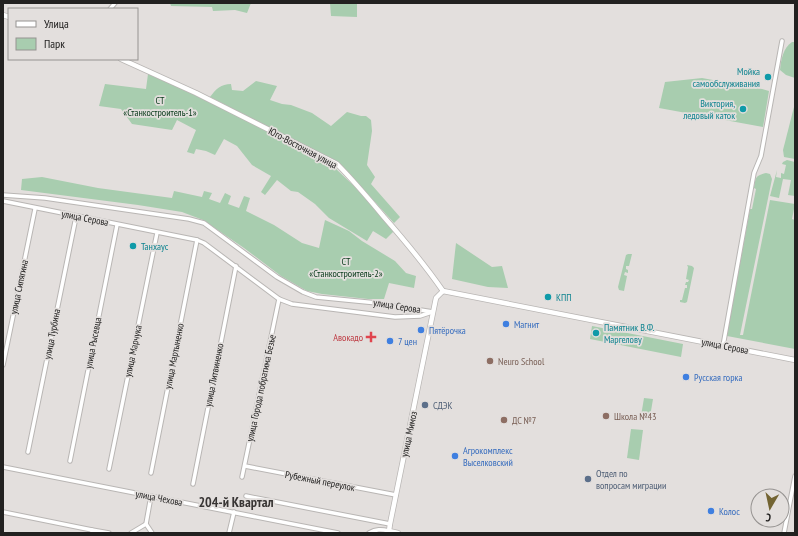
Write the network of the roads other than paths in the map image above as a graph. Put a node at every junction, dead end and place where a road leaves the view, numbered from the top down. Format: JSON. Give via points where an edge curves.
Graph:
{"nodes":[{"id":1,"x":782,"y":41,"type":"dead end"},
{"id":2,"x":123,"y":60,"type":"edge"},
{"id":3,"x":3,"y":195,"type":"edge"},
{"id":4,"x":3,"y":201,"type":"edge"},
{"id":5,"x":35,"y":209,"type":"junction"},
{"id":6,"x":76,"y":217,"type":"junction"},
{"id":7,"x":117,"y":225,"type":"junction"},
{"id":8,"x":157,"y":233,"type":"junction"},
{"id":9,"x":197,"y":240,"type":"junction"},
{"id":10,"x":236,"y":266,"type":"junction"},
{"id":11,"x":443,"y":291,"type":"junction"},
{"id":12,"x":280,"y":299,"type":"junction"},
{"id":13,"x":433,"y":312,"type":"junction"},
{"id":14,"x":723,"y":346,"type":"junction"},
{"id":15,"x":795,"y":360,"type":"edge"},
{"id":16,"x":3,"y":365,"type":"edge"},
{"id":17,"x":28,"y":452,"type":"dead end"},
{"id":18,"x":70,"y":460,"type":"dead end"},
{"id":19,"x":245,"y":466,"type":"junction"},
{"id":20,"x":3,"y":467,"type":"edge"},
{"id":21,"x":109,"y":468,"type":"dead end"},
{"id":22,"x":151,"y":473,"type":"dead end"},
{"id":23,"x":795,"y":476,"type":"edge"},
{"id":24,"x":242,"y":477,"type":"dead end"},
{"id":25,"x":193,"y":484,"type":"dead end"},
{"id":26,"x":396,"y":495,"type":"junction"},
{"id":27,"x":151,"y":496,"type":"junction"},
{"id":28,"x":246,"y":496,"type":"dead end"},
{"id":29,"x":3,"y":512,"type":"edge"},
{"id":30,"x":234,"y":512,"type":"junction"},
{"id":31,"x":146,"y":524,"type":"junction"},
{"id":32,"x":390,"y":524,"type":"junction"},
{"id":33,"x":310,"y":527,"type":"junction"},
{"id":34,"x":92,"y":531,"type":"edge"},
{"id":35,"x":388,"y":532,"type":"edge"},
{"id":36,"x":109,"y":533,"type":"edge"},
{"id":37,"x":131,"y":533,"type":"edge"},
{"id":38,"x":152,"y":533,"type":"edge"},
{"id":39,"x":229,"y":533,"type":"edge"},
{"id":40,"x":308,"y":533,"type":"edge"},
{"id":41,"x":338,"y":533,"type":"edge"},
{"id":42,"x":369,"y":533,"type":"edge"},
{"id":43,"x":398,"y":533,"type":"edge"},
{"id":44,"x":784,"y":533,"type":"edge"}],
"edges":[{"from":1,"to":14,"type":"street","via":[[761,156],[754,173]]},
{"from":2,"to":11,"type":"street","name":"Юго-Восточная улица","via":[[196,93],[337,164],[402,238]]},
{"from":3,"to":13,"type":"street","name":"улица Серова","via":[[45,198],[204,223],[277,277],[303,292],[316,297]]},
{"from":4,"to":5,"type":"street","name":"улица Серова"},
{"from":5,"to":6,"type":"street","name":"улица Серова"},
{"from":5,"to":16,"type":"street","name":"улица Сипягина"},
{"from":6,"to":7,"type":"street","name":"улица Серова"},
{"from":6,"to":17,"type":"street","name":"улица Турбина"},
{"from":7,"to":8,"type":"street","name":"улица Серова"},
{"from":7,"to":18,"type":"street","name":"улица Рысевца"},
{"from":8,"to":9,"type":"street","name":"улица Серова"},
{"from":8,"to":21,"type":"street","name":"улица Марчука"},
{"from":9,"to":10,"type":"street","name":"улица Серова"},
{"from":9,"to":22,"type":"street","name":"улица Мартыненко"},
{"from":10,"to":12,"type":"street","name":"улица Серова"},
{"from":10,"to":25,"type":"street","name":"улица Литвиненко"},
{"from":11,"to":13,"type":"street","name":"улица Мимоз","via":[[436,298]]},
{"from":11,"to":14,"type":"street","name":"улица Серова"},
{"from":12,"to":13,"type":"street","name":"улица Серова","via":[[292,304],[395,317],[420,316]]},
{"from":12,"to":19,"type":"street","name":"улица Города побратима Безье"},
{"from":13,"to":26,"type":"street","name":"улица Мимоз"},
{"from":14,"to":15,"type":"street","name":"улица Серова"},
{"from":19,"to":24,"type":"street","name":"улица Города побратима Безье"},
{"from":19,"to":26,"type":"street","name":"Рубежный переулок"},
{"from":20,"to":27,"type":"street","name":"улица Чехова"},
{"from":23,"to":44,"type":"street"},
{"from":26,"to":32,"type":"street","name":"улица Мимоз"},
{"from":27,"to":30,"type":"street","name":"улица Чехова"},
{"from":27,"to":31,"type":"street"},
{"from":28,"to":32,"type":"street"},
{"from":29,"to":34,"type":"street"},
{"from":30,"to":33,"type":"street","name":"улица Чехова"},
{"from":30,"to":39,"type":"street"},
{"from":31,"to":37,"type":"street"},
{"from":31,"to":38,"type":"street"},
{"from":32,"to":35,"type":"street","name":"улица Мимоз"},
{"from":33,"to":40,"type":"street"},
{"from":33,"to":41,"type":"street","name":"улица Чехова"},
{"from":34,"to":36,"type":"street"},
{"from":35,"to":42,"type":"street","via":[[376,529]]},
{"from":35,"to":43,"type":"street"}]}
